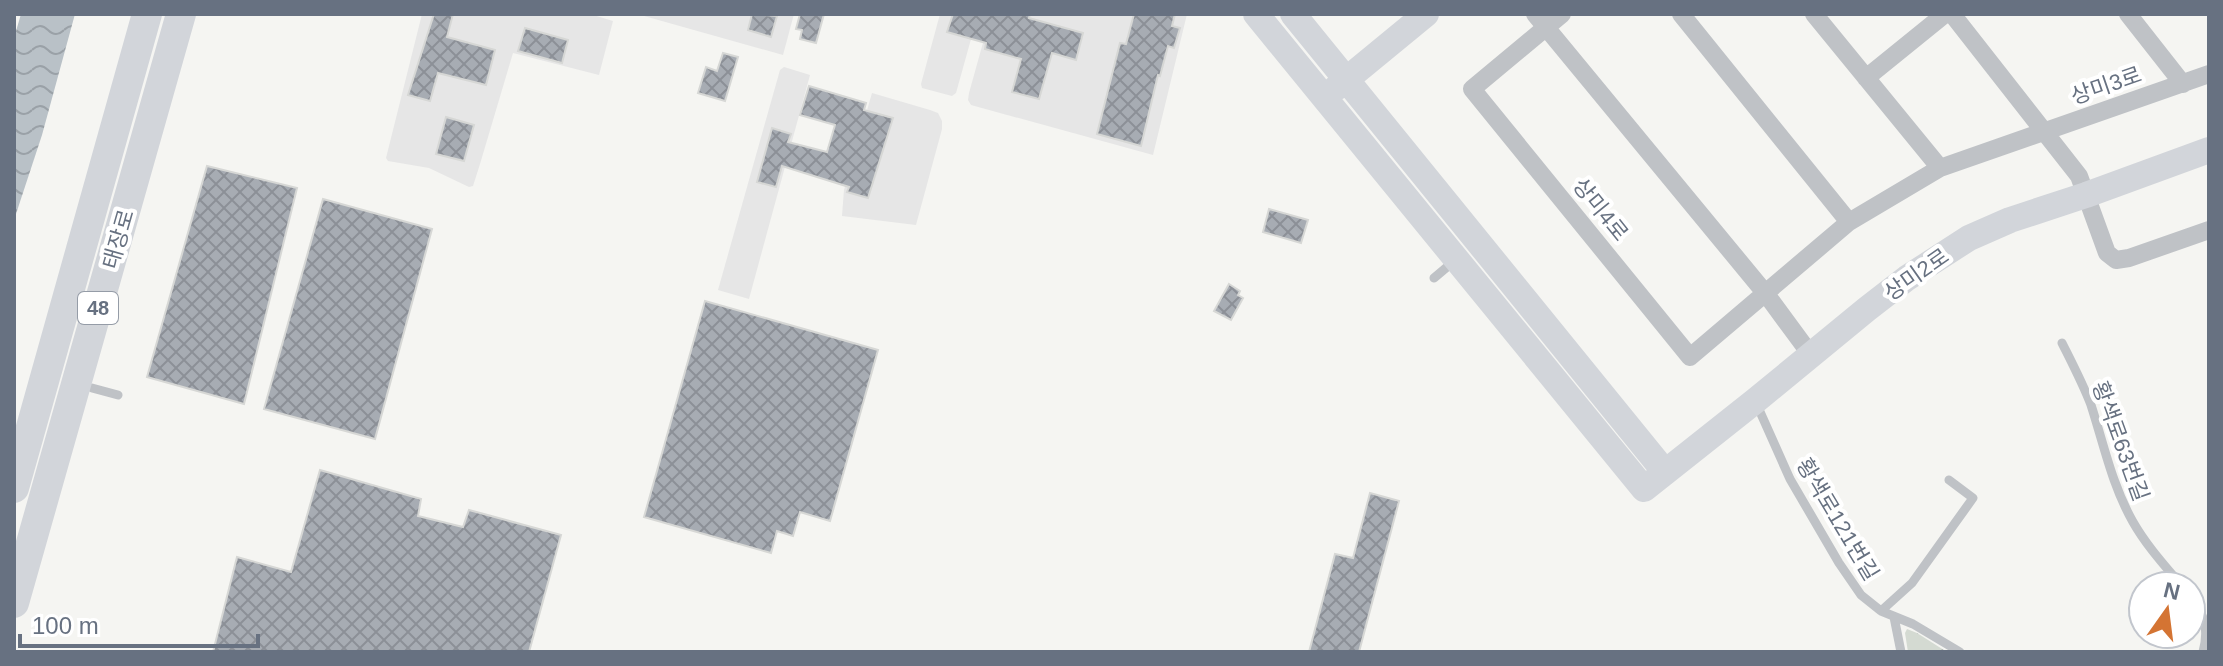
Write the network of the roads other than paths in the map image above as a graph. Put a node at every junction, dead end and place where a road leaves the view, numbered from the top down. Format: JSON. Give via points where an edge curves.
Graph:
{"nodes":[{"id":1,"x":129,"y":14,"type":"edge"},
{"id":2,"x":147,"y":14,"type":"edge"},
{"id":3,"x":1256,"y":14,"type":"edge"},
{"id":4,"x":1293,"y":14,"type":"edge"},
{"id":5,"x":1426,"y":14,"type":"edge"},
{"id":6,"x":1562,"y":14,"type":"edge"},
{"id":7,"x":1681,"y":14,"type":"edge"},
{"id":8,"x":1814,"y":14,"type":"edge"},
{"id":9,"x":2128,"y":14,"type":"edge"},
{"id":10,"x":181,"y":16,"type":"edge"},
{"id":11,"x":1954,"y":16,"type":"edge"},
{"id":12,"x":1540,"y":21,"type":"edge"},
{"id":13,"x":2209,"y":74,"type":"edge"},
{"id":14,"x":1346,"y":78,"type":"junction"},
{"id":15,"x":1866,"y":78,"type":"junction"},
{"id":16,"x":2183,"y":84,"type":"junction"},
{"id":17,"x":1325,"y":98,"type":"junction"},
{"id":18,"x":2045,"y":132,"type":"junction"},
{"id":19,"x":111,"y":142,"type":"junction"},
{"id":20,"x":2209,"y":150,"type":"edge"},
{"id":21,"x":1940,"y":168,"type":"junction"},
{"id":22,"x":2086,"y":195,"type":"junction"},
{"id":23,"x":1849,"y":222,"type":"junction"},
{"id":24,"x":2209,"y":230,"type":"edge"},
{"id":25,"x":1456,"y":260,"type":"junction"},
{"id":26,"x":1434,"y":278,"type":"dead end"},
{"id":27,"x":1766,"y":294,"type":"junction"},
{"id":28,"x":2062,"y":343,"type":"dead end"},
{"id":29,"x":1811,"y":355,"type":"junction"},
{"id":30,"x":92,"y":388,"type":"dead end"},
{"id":31,"x":118,"y":395,"type":"dead end"},
{"id":32,"x":1755,"y":401,"type":"junction"},
{"id":33,"x":1665,"y":472,"type":"junction"},
{"id":34,"x":1949,"y":480,"type":"dead end"},
{"id":35,"x":14,"y":488,"type":"edge"},
{"id":36,"x":2168,"y":570,"type":"edge"},
{"id":37,"x":14,"y":603,"type":"edge"},
{"id":38,"x":1881,"y":611,"type":"junction"},
{"id":39,"x":1894,"y":617,"type":"junction"},
{"id":40,"x":1901,"y":652,"type":"edge"},
{"id":41,"x":1960,"y":652,"type":"edge"}],
"edges":[{"from":1,"to":19,"type":"main road"},
{"from":2,"to":19,"type":"main road","name":"태장로","number":"48"},
{"from":3,"to":17,"type":"street"},
{"from":4,"to":14,"type":"street"},
{"from":5,"to":14,"type":"street"},
{"from":6,"to":12,"type":"street","name":"상미4로"},
{"from":7,"to":23,"type":"street"},
{"from":8,"to":15,"type":"street"},
{"from":9,"to":16,"type":"street","name":"상미3로"},
{"from":10,"to":37,"type":"main road","name":"태장로","number":"48"},
{"from":11,"to":15,"type":"street"},
{"from":11,"to":18,"type":"street"},
{"from":12,"to":27,"type":"street"},
{"from":12,"to":27,"type":"street","name":"상미4로","via":[[1472,89],[1690,357]]},
{"from":13,"to":16,"type":"street","name":"상미3로"},
{"from":14,"to":17,"type":"street"},
{"from":14,"to":33,"type":"street"},
{"from":15,"to":21,"type":"street"},
{"from":16,"to":18,"type":"street","name":"상미3로"},
{"from":17,"to":25,"type":"street"},
{"from":18,"to":21,"type":"street","name":"상미4로"},
{"from":18,"to":22,"type":"street","via":[[2079,176]]},
{"from":19,"to":35,"type":"main road","name":"태장로","number":"48"},
{"from":20,"to":22,"type":"street","name":"상미2로"},
{"from":21,"to":23,"type":"street","name":"상미4로"},
{"from":22,"to":24,"type":"street","via":[[2107,253],[2116,260]]},
{"from":22,"to":29,"type":"street","name":"상미2로","via":[[1969,238],[1907,278]]},
{"from":23,"to":27,"type":"street","name":"상미4로"},
{"from":25,"to":26,"type":"lane"},
{"from":25,"to":33,"type":"street","via":[[1644,489]]},
{"from":27,"to":29,"type":"street"},
{"from":28,"to":36,"type":"lane","name":"황색로63번길","via":[[2090,404],[2122,501]]},
{"from":29,"to":32,"type":"street","name":"상미2로"},
{"from":30,"to":31,"type":"lane"},
{"from":32,"to":33,"type":"street","name":"상미2로"},
{"from":32,"to":38,"type":"lane","name":"황색로121번길","via":[[1811,517],[1861,595]]},
{"from":34,"to":38,"type":"lane","via":[[1973,498],[1912,583]]},
{"from":38,"to":39,"type":"lane","name":"황색로121번길"},
{"from":39,"to":40,"type":"lane"},
{"from":39,"to":41,"type":"lane","name":"황색로121번길"}]}
